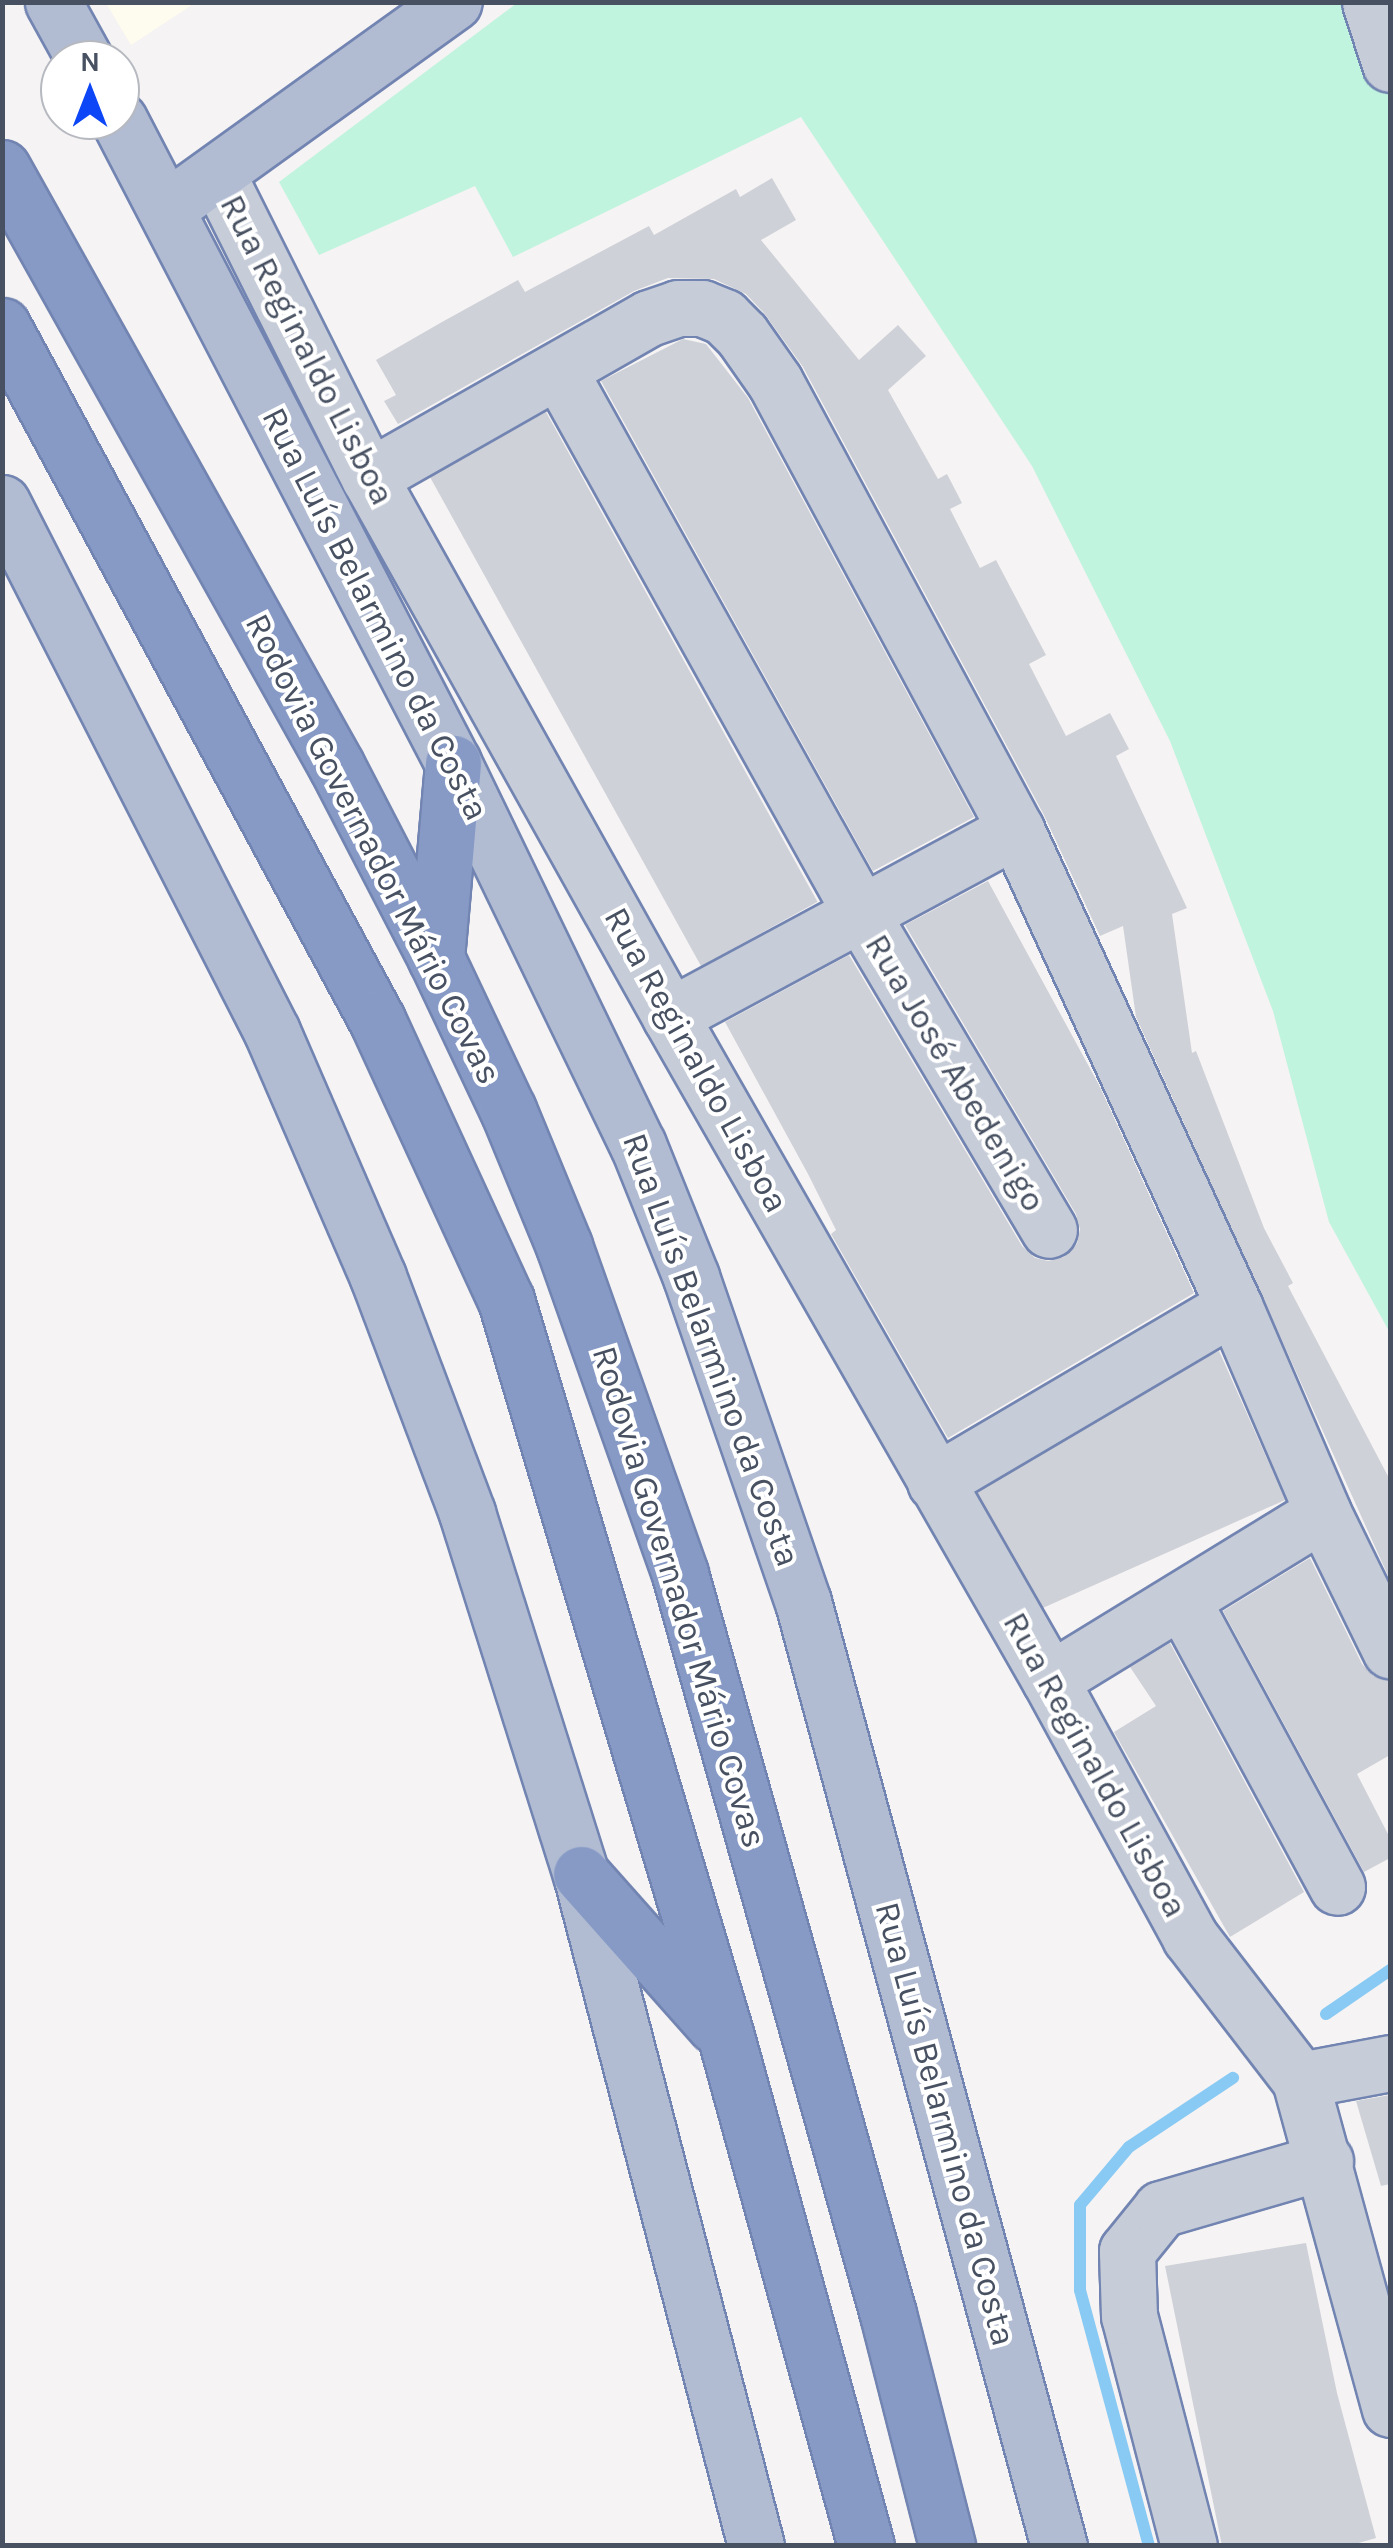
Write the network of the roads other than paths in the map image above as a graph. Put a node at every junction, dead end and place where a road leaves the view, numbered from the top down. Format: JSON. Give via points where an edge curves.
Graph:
{"nodes":[{"id":1,"x":52,"y":2,"type":"edge"},
{"id":2,"x":454,"y":2,"type":"edge"},
{"id":3,"x":1370,"y":2,"type":"edge"},
{"id":4,"x":74,"y":40,"type":"edge"},
{"id":5,"x":1390,"y":64,"type":"edge"},
{"id":6,"x":131,"y":140,"type":"edge"},
{"id":7,"x":2,"y":168,"type":"edge"},
{"id":8,"x":217,"y":174,"type":"junction"},
{"id":9,"x":167,"y":208,"type":"junction"},
{"id":10,"x":2,"y":326,"type":"edge"},
{"id":11,"x":559,"y":371,"type":"junction"},
{"id":12,"x":369,"y":477,"type":"junction"},
{"id":13,"x":10,"y":531,"type":"edge"},
{"id":14,"x":453,"y":763,"type":"junction"},
{"id":15,"x":1016,"y":830,"type":"junction"},
{"id":16,"x":862,"y":915,"type":"junction"},
{"id":17,"x":436,"y":958,"type":"junction"},
{"id":18,"x":670,"y":1016,"type":"junction"},
{"id":19,"x":1049,"y":1230,"type":"dead end"},
{"id":20,"x":1234,"y":1306,"type":"junction"},
{"id":21,"x":935,"y":1482,"type":"junction"},
{"id":22,"x":1324,"y":1512,"type":"junction"},
{"id":23,"x":1182,"y":1600,"type":"junction"},
{"id":24,"x":1390,"y":1650,"type":"edge"},
{"id":25,"x":1050,"y":1680,"type":"junction"},
{"id":26,"x":582,"y":1874,"type":"junction"},
{"id":27,"x":1337,"y":1887,"type":"dead end"},
{"id":28,"x":726,"y":2037,"type":"junction"},
{"id":29,"x":1390,"y":2063,"type":"edge"},
{"id":30,"x":1300,"y":2080,"type":"junction"},
{"id":31,"x":1325,"y":2161,"type":"junction"},
{"id":32,"x":1390,"y":2408,"type":"edge"},
{"id":33,"x":756,"y":2546,"type":"edge"},
{"id":34,"x":866,"y":2546,"type":"edge"},
{"id":35,"x":948,"y":2546,"type":"edge"},
{"id":36,"x":1059,"y":2546,"type":"edge"},
{"id":37,"x":1189,"y":2546,"type":"edge"}],
"edges":[{"from":1,"to":4,"type":"main road"},
{"from":2,"to":8,"type":"main road"},
{"from":3,"to":5,"type":"street"},
{"from":6,"to":9,"type":"main road","name":"Rua Luís Belarmino da Costa"},
{"from":7,"to":17,"type":"highway","name":"Rodovia Governador Mário Covas"},
{"from":8,"to":9,"type":"main road"},
{"from":8,"to":12,"type":"street","name":"Rua Reginaldo Lisboa"},
{"from":9,"to":14,"type":"main road","name":"Rua Luís Belarmino da Costa"},
{"from":10,"to":28,"type":"highway","via":[[376,1020],[506,1300]]},
{"from":11,"to":12,"type":"street"},
{"from":11,"to":15,"type":"street","via":[[678,308],[724,317],[775,382]]},
{"from":11,"to":16,"type":"street","name":"Rua José Abedenigo"},
{"from":12,"to":18,"type":"street","name":"Rua Reginaldo Lisboa"},
{"from":13,"to":26,"type":"main road","via":[[272,1032],[378,1277],[467,1513]]},
{"from":14,"to":17,"type":"highway"},
{"from":14,"to":36,"type":"main road","name":"Rua Luís Belarmino da Costa","via":[[638,1145],[723,1364],[803,1602]]},
{"from":15,"to":16,"type":"street"},
{"from":15,"to":20,"type":"street"},
{"from":16,"to":18,"type":"street"},
{"from":16,"to":19,"type":"street","name":"Rua José Abedenigo"},
{"from":17,"to":35,"type":"highway","name":"Rodovia Governador Mário Covas","via":[[564,1246],[680,1574]]},
{"from":18,"to":21,"type":"street","name":"Rua Reginaldo Lisboa"},
{"from":20,"to":21,"type":"street"},
{"from":20,"to":22,"type":"street"},
{"from":21,"to":25,"type":"street","name":"Rua Reginaldo Lisboa"},
{"from":22,"to":23,"type":"street"},
{"from":22,"to":24,"type":"street"},
{"from":23,"to":25,"type":"street"},
{"from":23,"to":27,"type":"street"},
{"from":25,"to":30,"type":"street","name":"Rua Reginaldo Lisboa","via":[[1190,1937]]},
{"from":26,"to":28,"type":"highway"},
{"from":26,"to":33,"type":"main road"},
{"from":28,"to":34,"type":"highway"},
{"from":29,"to":30,"type":"street"},
{"from":30,"to":31,"type":"street"},
{"from":31,"to":32,"type":"street"},
{"from":31,"to":37,"type":"street","via":[[1161,2208],[1127,2251],[1130,2316]]}]}
